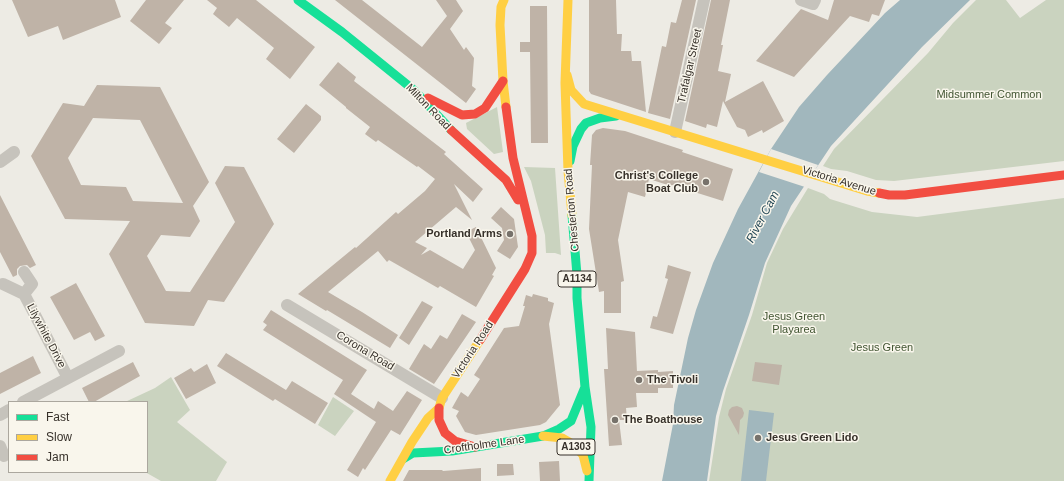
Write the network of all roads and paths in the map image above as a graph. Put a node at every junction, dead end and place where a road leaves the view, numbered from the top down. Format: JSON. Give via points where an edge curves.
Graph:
{"nodes":[{"id":1,"x":298,"y":0,"type":"edge"},
{"id":2,"x":504,"y":0,"type":"edge"},
{"id":3,"x":560,"y":0,"type":"edge"},
{"id":4,"x":568,"y":0,"type":"edge"},
{"id":5,"x":704,"y":0,"type":"edge"},
{"id":6,"x":801,"y":0,"type":"edge"},
{"id":7,"x":814,"y":2,"type":"edge"},
{"id":8,"x":567,"y":11,"type":"junction"},
{"id":9,"x":566,"y":72,"type":"junction"},
{"id":10,"x":503,"y":81,"type":"junction"},
{"id":11,"x":415,"y":91,"type":"junction"},
{"id":12,"x":621,"y":116,"type":"junction"},
{"id":13,"x":675,"y":132,"type":"junction"},
{"id":14,"x":14,"y":152,"type":"dead end"},
{"id":15,"x":0,"y":162,"type":"edge"},
{"id":16,"x":568,"y":171,"type":"junction"},
{"id":17,"x":1064,"y":175,"type":"edge"},
{"id":18,"x":525,"y":212,"type":"junction"},
{"id":19,"x":24,"y":272,"type":"dead end"},
{"id":20,"x":1,"y":283,"type":"edge"},
{"id":21,"x":24,"y":294,"type":"junction"},
{"id":22,"x":287,"y":305,"type":"dead end"},
{"id":23,"x":119,"y":352,"type":"dead end"},
{"id":24,"x":68,"y":378,"type":"junction"},
{"id":25,"x":585,"y":387,"type":"junction"},
{"id":26,"x":25,"y":401,"type":"edge"},
{"id":27,"x":441,"y":403,"type":"junction"},
{"id":28,"x":543,"y":436,"type":"junction"},
{"id":29,"x":476,"y":447,"type":"junction"},
{"id":30,"x":403,"y":459,"type":"junction"},
{"id":31,"x":589,"y":480,"type":"edge"},
{"id":32,"x":390,"y":481,"type":"edge"}],
"edges":[{"from":1,"to":11,"type":"main road","name":"Milton Road"},
{"from":2,"to":10,"type":"main road","via":[[500,25]]},
{"from":3,"to":8,"type":"main road"},
{"from":4,"to":8,"type":"main road","name":"Chesterton Road"},
{"from":5,"to":13,"type":"street","name":"Trafalgar Street"},
{"from":6,"to":7,"type":"street"},
{"from":8,"to":9,"type":"main road","name":"Chesterton Road","number":"A1134"},
{"from":9,"to":12,"type":"main road","name":"Victoria Avenue","via":[[571,90],[584,104]]},
{"from":9,"to":16,"type":"main road","name":"Chesterton Road","number":"A1134"},
{"from":10,"to":11,"type":"main road","via":[[485,108],[475,114],[462,116]]},
{"from":10,"to":18,"type":"main road","via":[[513,158]]},
{"from":11,"to":18,"type":"main road","name":"Milton Road","via":[[453,132],[506,180]]},
{"from":12,"to":13,"type":"main road","name":"Victoria Avenue"},
{"from":12,"to":16,"type":"main road","via":[[600,118],[586,123],[573,146]]},
{"from":13,"to":17,"type":"main road","name":"Victoria Avenue","via":[[889,195]]},
{"from":14,"to":15,"type":"street"},
{"from":16,"to":25,"type":"main road","name":"Chesterton Road","number":"A1134"},
{"from":18,"to":27,"type":"main road","name":"Victoria Road","via":[[532,236],[532,253]]},
{"from":19,"to":21,"type":"street","name":"Lilywhite Drive","via":[[32,284]]},
{"from":20,"to":21,"type":"street","name":"Lilywhite Drive"},
{"from":21,"to":24,"type":"street","name":"Lilywhite Drive"},
{"from":22,"to":27,"type":"street","name":"Corona Road"},
{"from":23,"to":24,"type":"street","name":"Lilywhite Drive"},
{"from":24,"to":26,"type":"street","name":"Lilywhite Drive"},
{"from":25,"to":28,"type":"main road","number":"A1134","via":[[571,421]]},
{"from":25,"to":31,"type":"main road","name":"Chesterton Road","number":"A1134","via":[[591,427]]},
{"from":27,"to":29,"type":"main road","number":"A1134","via":[[439,420],[445,433],[455,441]]},
{"from":27,"to":30,"type":"main road","name":"Victoria Road","via":[[428,418]]},
{"from":28,"to":29,"type":"main road","name":"Croftholme Lane","number":"A1134"},
{"from":28,"to":31,"type":"main road","number":"A1303","via":[[562,438],[574,445],[583,455]]},
{"from":29,"to":30,"type":"main road","name":"Croftholme Lane","number":"A1134","via":[[413,453]]},
{"from":30,"to":32,"type":"main road","name":"Victoria Road"}]}
